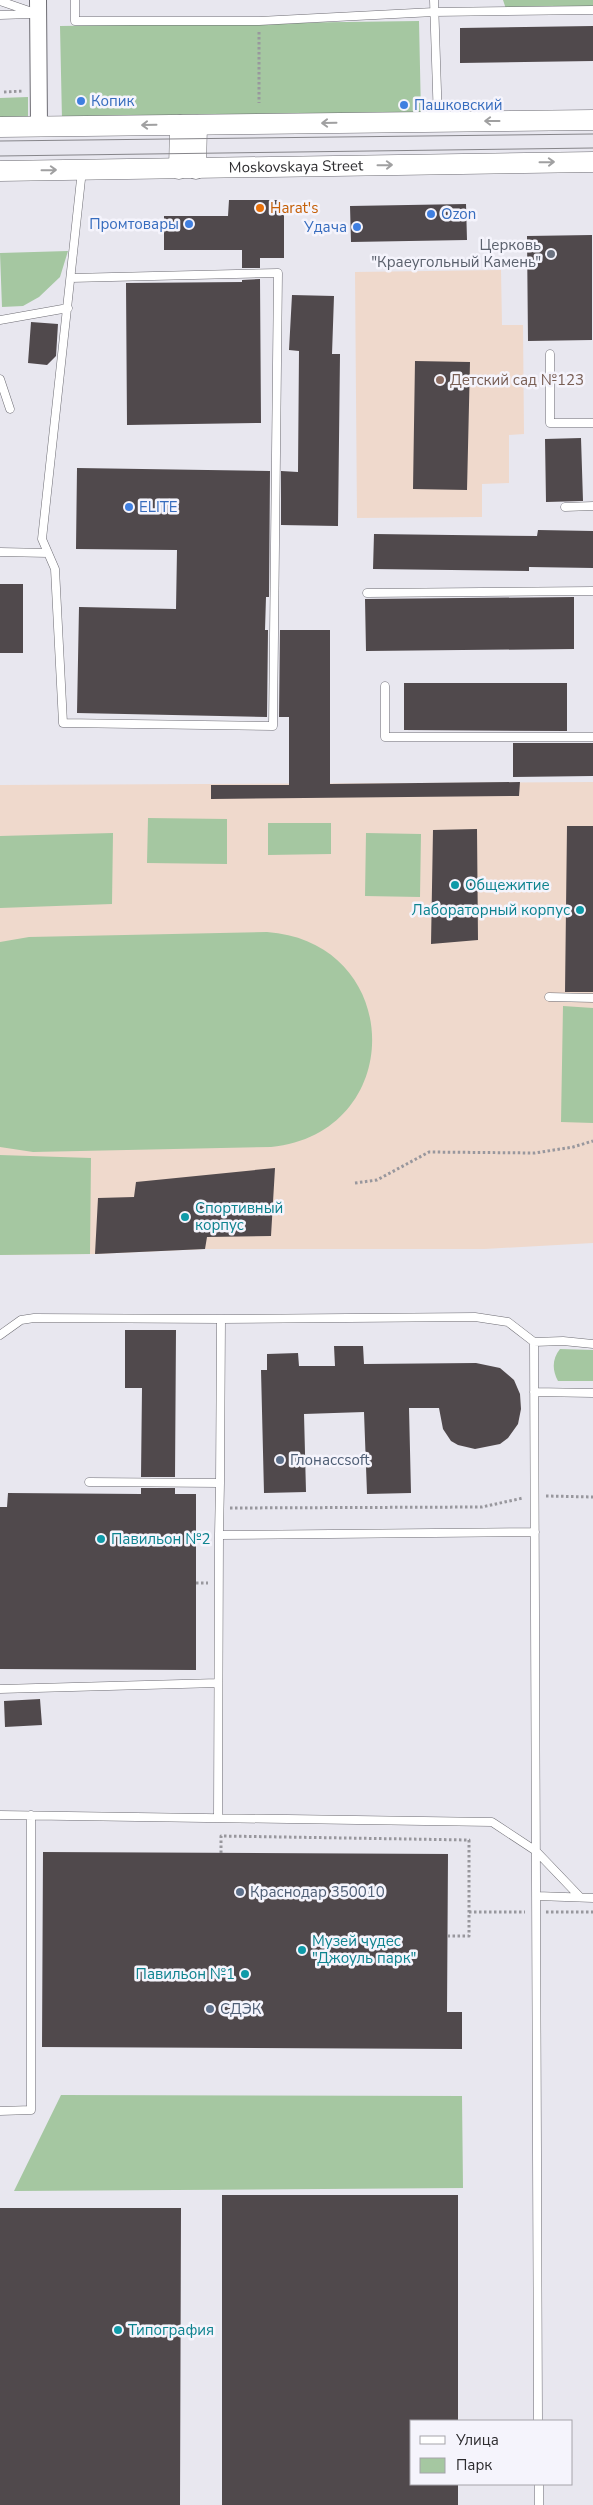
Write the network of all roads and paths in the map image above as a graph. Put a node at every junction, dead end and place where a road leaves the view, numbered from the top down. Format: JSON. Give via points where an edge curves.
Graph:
{"nodes":[{"id":1,"x":75,"y":0,"type":"edge"},
{"id":2,"x":434,"y":0,"type":"edge"},
{"id":3,"x":0,"y":1,"type":"edge"},
{"id":4,"x":38,"y":7,"type":"edge"},
{"id":5,"x":593,"y":10,"type":"edge"},
{"id":6,"x":434,"y":12,"type":"junction"},
{"id":7,"x":0,"y":14,"type":"edge"},
{"id":8,"x":259,"y":21,"type":"junction"},
{"id":9,"x":259,"y":103,"type":"dead end"},
{"id":10,"x":593,"y":120,"type":"edge"},
{"id":11,"x":438,"y":122,"type":"junction"},
{"id":12,"x":189,"y":125,"type":"junction"},
{"id":13,"x":39,"y":126,"type":"junction"},
{"id":14,"x":0,"y":127,"type":"edge"},
{"id":15,"x":593,"y":162,"type":"edge"},
{"id":16,"x":188,"y":169,"type":"junction"},
{"id":17,"x":82,"y":170,"type":"junction"},
{"id":18,"x":0,"y":171,"type":"edge"},
{"id":19,"x":71,"y":278,"type":"junction"},
{"id":20,"x":68,"y":308,"type":"junction"},
{"id":21,"x":0,"y":320,"type":"edge"},
{"id":22,"x":550,"y":354,"type":"dead end"},
{"id":23,"x":0,"y":379,"type":"edge"},
{"id":24,"x":10,"y":409,"type":"dead end"},
{"id":25,"x":593,"y":423,"type":"edge"},
{"id":26,"x":593,"y":506,"type":"edge"},
{"id":27,"x":565,"y":507,"type":"dead end"},
{"id":28,"x":0,"y":552,"type":"edge"},
{"id":29,"x":48,"y":553,"type":"junction"},
{"id":30,"x":593,"y":590,"type":"edge"},
{"id":31,"x":368,"y":593,"type":"dead end"},
{"id":32,"x":385,"y":686,"type":"dead end"},
{"id":33,"x":593,"y":737,"type":"edge"},
{"id":34,"x":549,"y":997,"type":"dead end"},
{"id":35,"x":593,"y":998,"type":"edge"},
{"id":36,"x":593,"y":1140,"type":"edge"},
{"id":37,"x":355,"y":1183,"type":"dead end"},
{"id":38,"x":221,"y":1320,"type":"junction"},
{"id":39,"x":0,"y":1335,"type":"edge"},
{"id":40,"x":534,"y":1342,"type":"junction"},
{"id":41,"x":593,"y":1344,"type":"edge"},
{"id":42,"x":534,"y":1392,"type":"junction"},
{"id":43,"x":593,"y":1393,"type":"edge"},
{"id":44,"x":89,"y":1482,"type":"dead end"},
{"id":45,"x":220,"y":1483,"type":"junction"},
{"id":46,"x":535,"y":1496,"type":"junction"},
{"id":47,"x":593,"y":1497,"type":"edge"},
{"id":48,"x":219,"y":1508,"type":"junction"},
{"id":49,"x":535,"y":1532,"type":"junction"},
{"id":50,"x":219,"y":1535,"type":"junction"},
{"id":51,"x":208,"y":1574,"type":"dead end"},
{"id":52,"x":196,"y":1583,"type":"dead end"},
{"id":53,"x":208,"y":1583,"type":"junction"},
{"id":54,"x":209,"y":1592,"type":"dead end"},
{"id":55,"x":218,"y":1683,"type":"junction"},
{"id":56,"x":0,"y":1689,"type":"edge"},
{"id":57,"x":0,"y":1815,"type":"edge"},
{"id":58,"x":31,"y":1815,"type":"junction"},
{"id":59,"x":214,"y":1817,"type":"junction"},
{"id":60,"x":221,"y":1836,"type":"junction"},
{"id":61,"x":536,"y":1851,"type":"junction"},
{"id":62,"x":221,"y":1853,"type":"dead end"},
{"id":63,"x":537,"y":1896,"type":"junction"},
{"id":64,"x":580,"y":1897,"type":"junction"},
{"id":65,"x":593,"y":1898,"type":"edge"},
{"id":66,"x":448,"y":1936,"type":"dead end"},
{"id":67,"x":0,"y":2110,"type":"edge"},
{"id":68,"x":538,"y":2420,"type":"edge"},
{"id":69,"x":539,"y":2485,"type":"edge"},
{"id":70,"x":539,"y":2505,"type":"edge"}],
"edges":[{"from":1,"to":8,"type":"lane","via":[[75,21]]},
{"from":2,"to":6,"type":"lane"},
{"from":3,"to":4,"type":"lane"},
{"from":4,"to":7,"type":"lane"},
{"from":4,"to":13,"type":"street"},
{"from":5,"to":6,"type":"lane"},
{"from":6,"to":8,"type":"lane"},
{"from":6,"to":11,"type":"lane"},
{"from":8,"to":9,"type":"path"},
{"from":10,"to":11,"type":"street","one_way":true},
{"from":11,"to":12,"type":"street","one_way":true},
{"from":12,"to":13,"type":"street","one_way":true},
{"from":12,"to":16,"type":"street"},
{"from":13,"to":14,"type":"street"},
{"from":16,"to":15,"type":"street","name":"Moskovskaya Street","one_way":true},
{"from":16,"to":17,"type":"street","name":"Moskovskaya Street"},
{"from":18,"to":17,"type":"street","name":"Moskovskaya Street","one_way":true},
{"from":17,"to":19,"type":"lane"},
{"from":19,"to":20,"type":"lane"},
{"from":19,"to":29,"type":"lane","via":[[278,273],[273,726],[63,723],[55,568]]},
{"from":20,"to":21,"type":"lane"},
{"from":20,"to":29,"type":"lane","via":[[42,539]]},
{"from":22,"to":25,"type":"lane","via":[[550,423]]},
{"from":23,"to":24,"type":"lane"},
{"from":26,"to":27,"type":"lane"},
{"from":28,"to":29,"type":"lane"},
{"from":30,"to":31,"type":"lane"},
{"from":32,"to":33,"type":"lane","via":[[385,737]]},
{"from":34,"to":35,"type":"lane"},
{"from":36,"to":37,"type":"path","via":[[535,1153],[429,1152],[377,1180]]},
{"from":38,"to":39,"type":"lane","via":[[34,1318],[21,1320]]},
{"from":38,"to":40,"type":"lane","via":[[475,1316],[508,1322]]},
{"from":38,"to":45,"type":"lane"},
{"from":40,"to":41,"type":"lane"},
{"from":40,"to":42,"type":"lane"},
{"from":42,"to":43,"type":"lane"},
{"from":42,"to":46,"type":"lane"},
{"from":44,"to":45,"type":"lane"},
{"from":45,"to":48,"type":"lane"},
{"from":46,"to":47,"type":"path"},
{"from":46,"to":48,"type":"path","via":[[482,1507]]},
{"from":46,"to":49,"type":"lane"},
{"from":48,"to":50,"type":"lane"},
{"from":49,"to":50,"type":"lane"},
{"from":49,"to":61,"type":"lane"},
{"from":50,"to":55,"type":"lane"},
{"from":51,"to":53,"type":"path"},
{"from":52,"to":53,"type":"path"},
{"from":53,"to":54,"type":"path"},
{"from":55,"to":56,"type":"lane"},
{"from":55,"to":59,"type":"lane"},
{"from":57,"to":58,"type":"lane"},
{"from":58,"to":59,"type":"lane"},
{"from":58,"to":67,"type":"lane","via":[[30,2110]]},
{"from":59,"to":60,"type":"path"},
{"from":59,"to":61,"type":"lane","via":[[492,1822]]},
{"from":60,"to":62,"type":"path"},
{"from":60,"to":66,"type":"path","via":[[469,1840],[469,1936]]},
{"from":61,"to":63,"type":"lane"},
{"from":61,"to":64,"type":"lane"},
{"from":63,"to":64,"type":"lane"},
{"from":63,"to":68,"type":"lane"},
{"from":64,"to":65,"type":"lane"},
{"from":69,"to":70,"type":"lane"}]}
